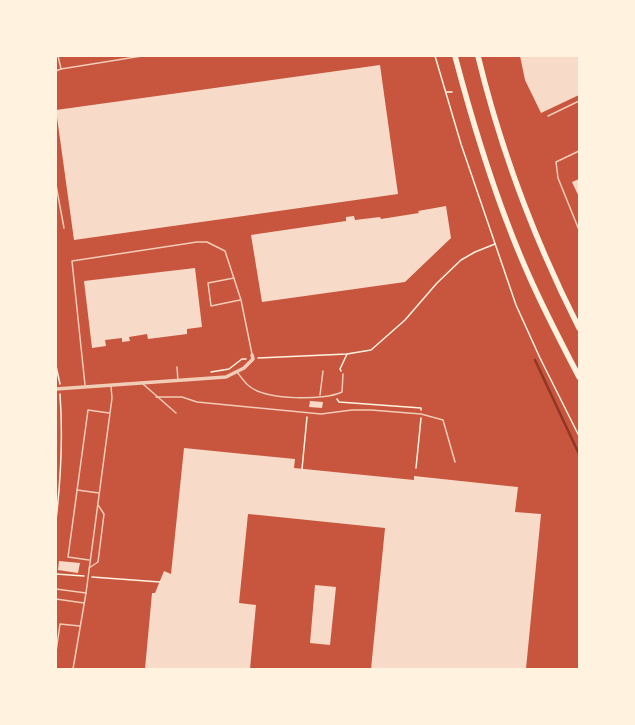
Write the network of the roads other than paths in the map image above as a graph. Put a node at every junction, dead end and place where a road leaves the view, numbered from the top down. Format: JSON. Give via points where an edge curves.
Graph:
{"nodes":[{"id":1,"x":58,"y":56,"type":"edge"},
{"id":2,"x":142,"y":56,"type":"edge"},
{"id":3,"x":455,"y":56,"type":"edge"},
{"id":4,"x":478,"y":56,"type":"edge"},
{"id":5,"x":61,"y":69,"type":"junction"},
{"id":6,"x":56,"y":71,"type":"edge"},
{"id":7,"x":579,"y":101,"type":"edge"},
{"id":8,"x":548,"y":116,"type":"dead end"},
{"id":9,"x":579,"y":150,"type":"edge"},
{"id":10,"x":56,"y":185,"type":"edge"},
{"id":11,"x":64,"y":228,"type":"dead end"},
{"id":12,"x":579,"y":230,"type":"edge"},
{"id":13,"x":234,"y":278,"type":"junction"},
{"id":14,"x":241,"y":300,"type":"junction"},
{"id":15,"x":579,"y":328,"type":"edge"},
{"id":16,"x":252,"y":357,"type":"joint"},
{"id":17,"x":177,"y":367,"type":"dead end"},
{"id":18,"x":323,"y":370,"type":"dead end"},
{"id":19,"x":237,"y":372,"type":"junction"},
{"id":20,"x":343,"y":374,"type":"road end"},
{"id":21,"x":579,"y":377,"type":"edge"},
{"id":22,"x":178,"y":381,"type":"junction"},
{"id":23,"x":143,"y":384,"type":"junction"},
{"id":24,"x":111,"y":386,"type":"junction"},
{"id":25,"x":85,"y":387,"type":"junction"},
{"id":26,"x":58,"y":389,"type":"edge"},
{"id":27,"x":320,"y":395,"type":"junction"},
{"id":28,"x":156,"y":397,"type":"junction"},
{"id":29,"x":109,"y":412,"type":"junction"},
{"id":30,"x":176,"y":413,"type":"dead end"},
{"id":31,"x":455,"y":462,"type":"dead end"},
{"id":32,"x":77,"y":490,"type":"junction"},
{"id":33,"x":99,"y":493,"type":"junction"},
{"id":34,"x":98,"y":505,"type":"junction"},
{"id":35,"x":90,"y":560,"type":"junction"},
{"id":36,"x":89,"y":568,"type":"junction"},
{"id":37,"x":56,"y":589,"type":"edge"},
{"id":38,"x":86,"y":593,"type":"junction"},
{"id":39,"x":56,"y":599,"type":"edge"},
{"id":40,"x":84,"y":603,"type":"junction"},
{"id":41,"x":80,"y":626,"type":"junction"},
{"id":42,"x":56,"y":652,"type":"edge"},
{"id":43,"x":73,"y":669,"type":"edge"}],
"edges":[{"from":1,"to":5,"type":"lane"},
{"from":2,"to":5,"type":"lane"},
{"from":3,"to":21,"type":"highway","via":[[476,130],[515,242],[547,315]]},
{"from":4,"to":15,"type":"highway","via":[[490,104],[523,205]]},
{"from":5,"to":6,"type":"lane"},
{"from":7,"to":8,"type":"lane"},
{"from":9,"to":12,"type":"lane","via":[[556,162],[558,178]]},
{"from":10,"to":11,"type":"lane"},
{"from":13,"to":14,"type":"lane"},
{"from":13,"to":14,"type":"lane","via":[[208,284],[211,306]]},
{"from":13,"to":25,"type":"lane","via":[[225,251],[207,242],[72,261],[84,356]]},
{"from":14,"to":16,"type":"lane"},
{"from":16,"to":19,"type":"street"},
{"from":17,"to":22,"type":"lane"},
{"from":18,"to":27,"type":"lane"},
{"from":19,"to":22,"type":"street","via":[[226,377]]},
{"from":19,"to":27,"type":"lane","via":[[250,387],[276,396],[308,399]]},
{"from":20,"to":27,"type":"lane","via":[[342,392],[334,396]]},
{"from":22,"to":23,"type":"street"},
{"from":23,"to":24,"type":"street"},
{"from":23,"to":28,"type":"lane"},
{"from":24,"to":25,"type":"street"},
{"from":24,"to":29,"type":"lane"},
{"from":25,"to":26,"type":"street"},
{"from":28,"to":30,"type":"lane"},
{"from":28,"to":31,"type":"lane","via":[[182,397],[197,402],[321,414],[352,410],[421,414],[443,420]]},
{"from":29,"to":32,"type":"lane","via":[[88,410]]},
{"from":29,"to":33,"type":"lane"},
{"from":32,"to":33,"type":"lane"},
{"from":32,"to":35,"type":"lane","via":[[68,556]]},
{"from":33,"to":34,"type":"lane"},
{"from":34,"to":35,"type":"lane"},
{"from":34,"to":36,"type":"lane","via":[[104,514],[98,562]]},
{"from":35,"to":36,"type":"lane"},
{"from":36,"to":38,"type":"lane"},
{"from":37,"to":38,"type":"lane"},
{"from":38,"to":40,"type":"lane"},
{"from":39,"to":40,"type":"lane"},
{"from":40,"to":41,"type":"lane"},
{"from":41,"to":42,"type":"lane","via":[[60,624]]},
{"from":41,"to":43,"type":"lane"}]}
